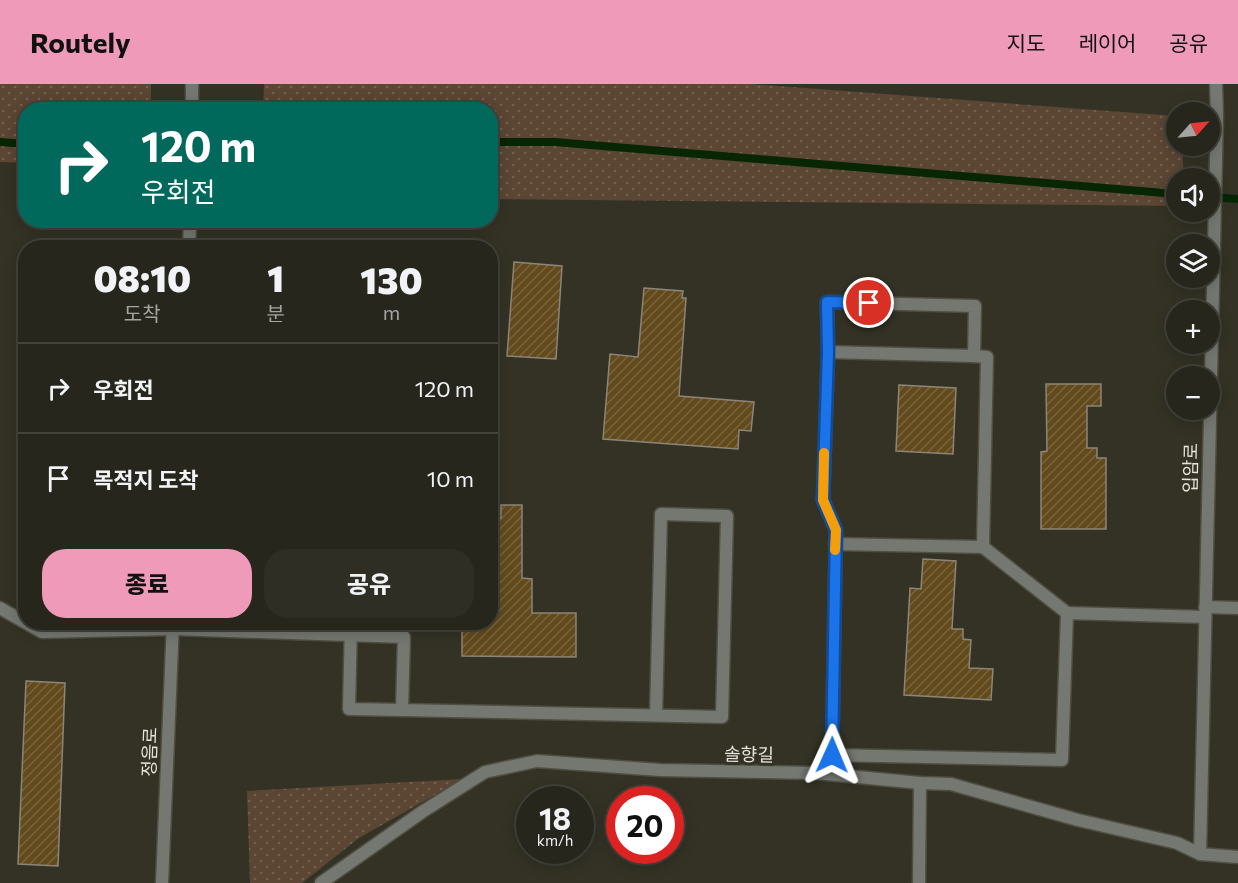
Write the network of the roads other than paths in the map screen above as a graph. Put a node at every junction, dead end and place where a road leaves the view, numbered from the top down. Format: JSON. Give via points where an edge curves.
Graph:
{"nodes":[{"id":1,"x":192,"y":84,"type":"edge"},
{"id":2,"x":1216,"y":84,"type":"edge"},
{"id":3,"x":192,"y":102,"type":"edge"},
{"id":4,"x":828,"y":352,"type":"junction"},
{"id":5,"x":974,"y":356,"type":"junction"},
{"id":6,"x":836,"y":544,"type":"junction"},
{"id":7,"x":983,"y":547,"type":"junction"},
{"id":8,"x":0,"y":608,"type":"edge"},
{"id":9,"x":1238,"y":608,"type":"edge"},
{"id":10,"x":1205,"y":612,"type":"junction"},
{"id":11,"x":1067,"y":613,"type":"junction"},
{"id":12,"x":18,"y":618,"type":"edge"},
{"id":13,"x":38,"y":630,"type":"edge"},
{"id":14,"x":86,"y":630,"type":"edge"},
{"id":15,"x":173,"y":630,"type":"edge"},
{"id":16,"x":351,"y":630,"type":"edge"},
{"id":17,"x":358,"y":630,"type":"edge"},
{"id":18,"x":402,"y":710,"type":"junction"},
{"id":19,"x":656,"y":715,"type":"junction"},
{"id":20,"x":920,"y":783,"type":"junction"},
{"id":21,"x":1200,"y":854,"type":"junction"},
{"id":22,"x":1238,"y":857,"type":"edge"},
{"id":23,"x":162,"y":883,"type":"edge"},
{"id":24,"x":321,"y":883,"type":"edge"},
{"id":25,"x":919,"y":883,"type":"edge"}],
"edges":[{"from":1,"to":3,"type":"street"},
{"from":2,"to":10,"type":"street","name":"입암로"},
{"from":4,"to":5,"type":"street"},
{"from":4,"to":5,"type":"street","via":[[827,302],[941,305],[975,306]]},
{"from":4,"to":6,"type":"street","via":[[823,500],[836,530]]},
{"from":5,"to":7,"type":"street","via":[[987,357]]},
{"from":6,"to":7,"type":"street"},
{"from":6,"to":11,"type":"street","via":[[832,755],[1062,760]]},
{"from":7,"to":11,"type":"street"},
{"from":8,"to":12,"type":"street"},
{"from":9,"to":10,"type":"street"},
{"from":10,"to":11,"type":"street"},
{"from":10,"to":21,"type":"street","name":"입암로"},
{"from":13,"to":14,"type":"street"},
{"from":15,"to":23,"type":"street","name":"정음로"},
{"from":16,"to":18,"type":"street","via":[[349,709]]},
{"from":17,"to":18,"type":"street","via":[[404,637]]},
{"from":18,"to":19,"type":"street"},
{"from":19,"to":19,"type":"street","via":[[722,717],[727,516],[662,513]]},
{"from":20,"to":21,"type":"street","name":"솔향길","via":[[951,784],[1177,843]]},
{"from":20,"to":24,"type":"street","name":"솔향길","via":[[816,773],[660,770],[537,761],[485,772]]},
{"from":20,"to":25,"type":"street"},
{"from":21,"to":22,"type":"street","name":"솔향길"}]}
